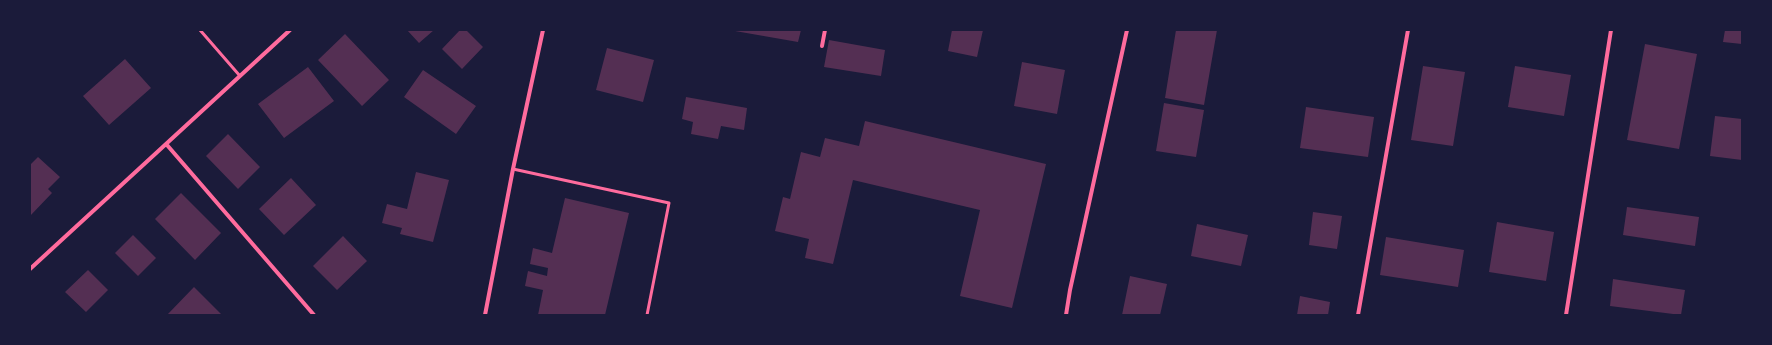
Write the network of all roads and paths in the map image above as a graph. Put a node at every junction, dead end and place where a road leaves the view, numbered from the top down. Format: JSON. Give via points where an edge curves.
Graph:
{"nodes":[{"id":1,"x":200,"y":30,"type":"edge"},
{"id":2,"x":290,"y":30,"type":"edge"},
{"id":3,"x":543,"y":30,"type":"edge"},
{"id":4,"x":825,"y":30,"type":"edge"},
{"id":5,"x":1127,"y":30,"type":"edge"},
{"id":6,"x":1408,"y":30,"type":"edge"},
{"id":7,"x":1611,"y":30,"type":"edge"},
{"id":8,"x":822,"y":46,"type":"dead end"},
{"id":9,"x":240,"y":76,"type":"junction"},
{"id":10,"x":167,"y":145,"type":"junction"},
{"id":11,"x":513,"y":170,"type":"junction"},
{"id":12,"x":31,"y":267,"type":"edge"},
{"id":13,"x":313,"y":315,"type":"edge"},
{"id":14,"x":485,"y":315,"type":"edge"},
{"id":15,"x":647,"y":315,"type":"edge"},
{"id":16,"x":1066,"y":315,"type":"edge"},
{"id":17,"x":1358,"y":315,"type":"edge"},
{"id":18,"x":1566,"y":315,"type":"edge"}],
"edges":[{"from":1,"to":9,"type":"lane"},
{"from":2,"to":9,"type":"street"},
{"from":3,"to":11,"type":"street"},
{"from":4,"to":8,"type":"street"},
{"from":5,"to":16,"type":"street"},
{"from":6,"to":17,"type":"street"},
{"from":7,"to":18,"type":"street"},
{"from":9,"to":10,"type":"street"},
{"from":10,"to":12,"type":"street"},
{"from":10,"to":13,"type":"street"},
{"from":11,"to":14,"type":"street"},
{"from":11,"to":15,"type":"lane","via":[[669,203]]}]}
